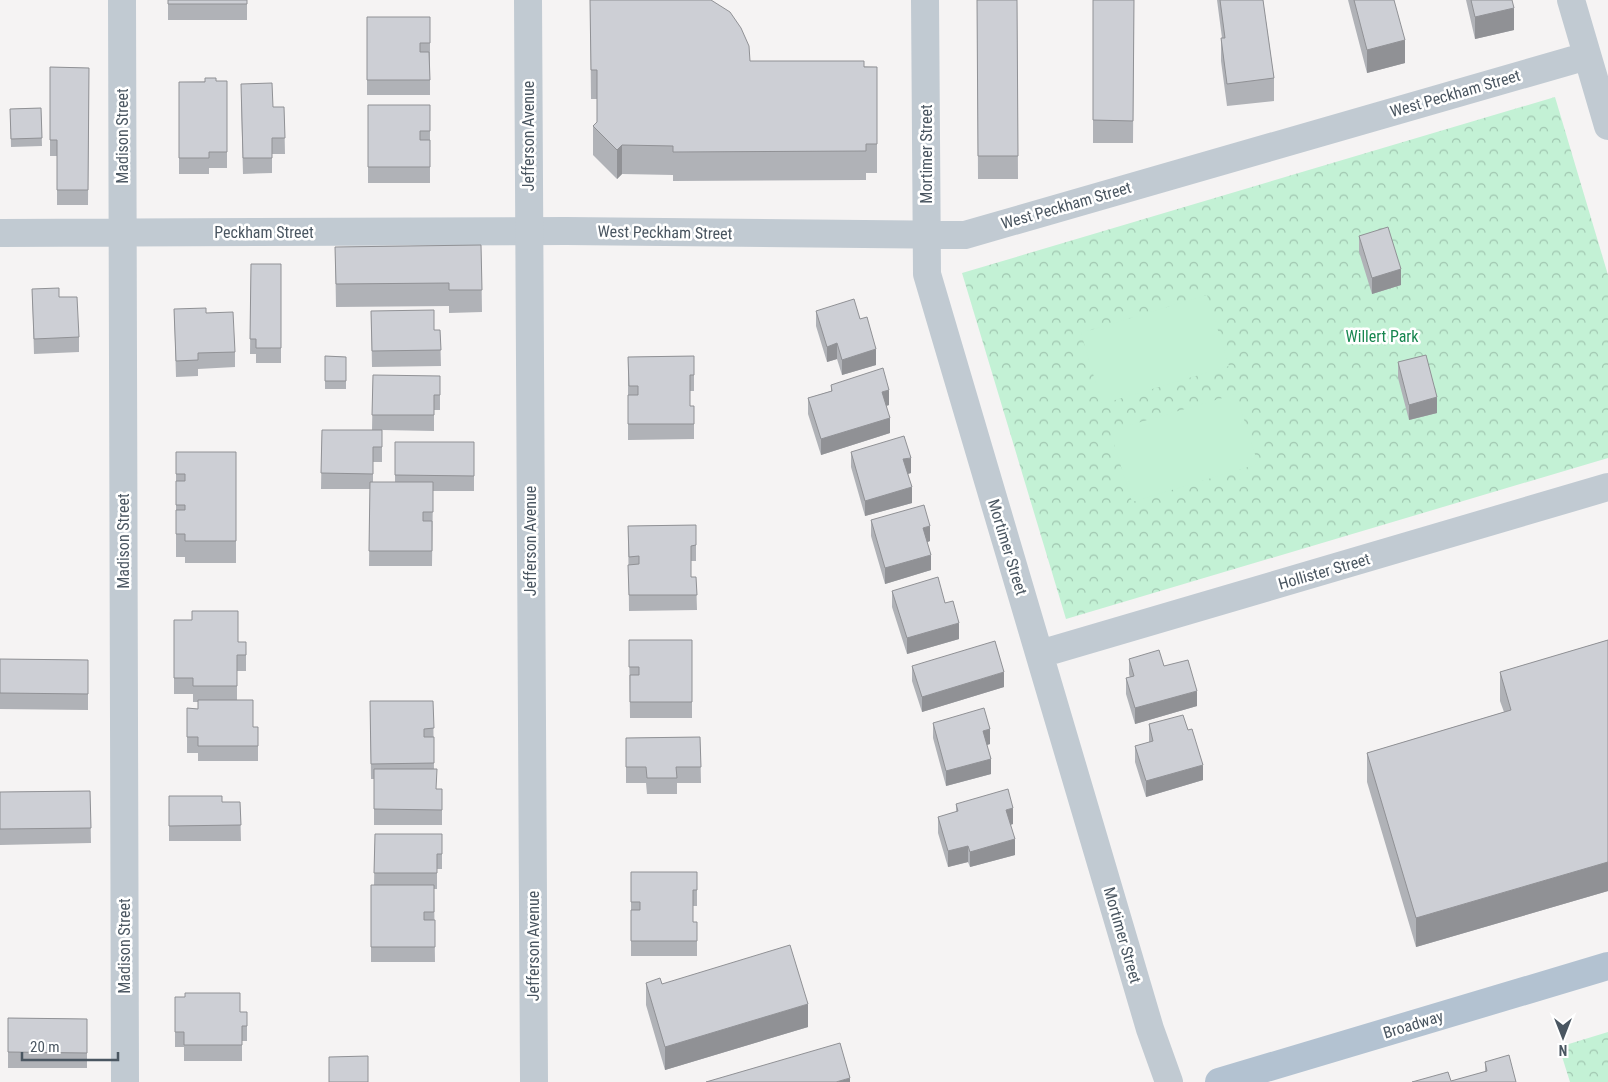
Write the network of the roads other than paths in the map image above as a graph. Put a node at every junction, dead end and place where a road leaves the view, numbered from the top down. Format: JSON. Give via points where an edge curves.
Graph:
{"nodes":[{"id":1,"x":122,"y":0,"type":"edge"},
{"id":2,"x":528,"y":0,"type":"edge"},
{"id":3,"x":925,"y":0,"type":"edge"},
{"id":4,"x":1571,"y":0,"type":"edge"},
{"id":5,"x":1588,"y":56,"type":"junction"},
{"id":6,"x":1608,"y":126,"type":"edge"},
{"id":7,"x":528,"y":231,"type":"junction"},
{"id":8,"x":123,"y":232,"type":"junction"},
{"id":9,"x":0,"y":233,"type":"edge"},
{"id":10,"x":927,"y":235,"type":"junction"},
{"id":11,"x":1608,"y":487,"type":"edge"},
{"id":12,"x":1040,"y":654,"type":"junction"},
{"id":13,"x":1608,"y":966,"type":"edge"},
{"id":14,"x":125,"y":1082,"type":"edge"},
{"id":15,"x":534,"y":1082,"type":"edge"},
{"id":16,"x":1169,"y":1082,"type":"edge"},
{"id":17,"x":1219,"y":1082,"type":"edge"}],
"edges":[{"from":1,"to":8,"type":"street","name":"Madison Street"},
{"from":2,"to":7,"type":"street","name":"Jefferson Avenue"},
{"from":3,"to":10,"type":"street","name":"Mortimer Street"},
{"from":4,"to":5,"type":"street"},
{"from":5,"to":6,"type":"street"},
{"from":5,"to":10,"type":"street","name":"West Peckham Street","via":[[965,235]]},
{"from":7,"to":8,"type":"street","name":"Peckham Street"},
{"from":7,"to":10,"type":"street","name":"West Peckham Street"},
{"from":7,"to":15,"type":"street","name":"Jefferson Avenue"},
{"from":8,"to":9,"type":"street","name":"Peckham Street"},
{"from":8,"to":14,"type":"street","name":"Madison Street"},
{"from":10,"to":12,"type":"street","name":"Mortimer Street","via":[[927,274]]},
{"from":11,"to":12,"type":"street","name":"Hollister Street"},
{"from":12,"to":16,"type":"street","name":"Mortimer Street"},
{"from":13,"to":17,"type":"main road","name":"Broadway"}]}
